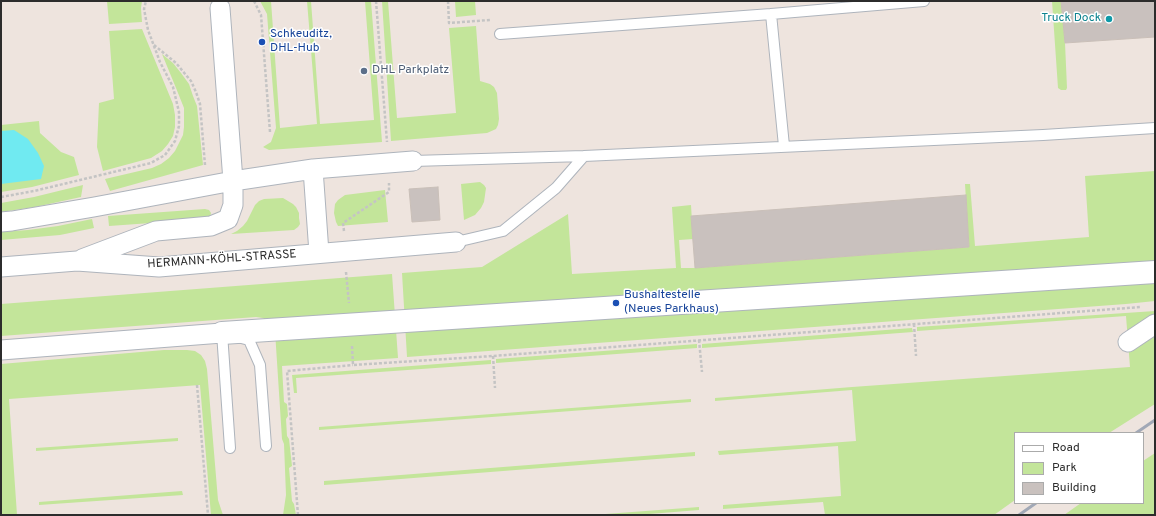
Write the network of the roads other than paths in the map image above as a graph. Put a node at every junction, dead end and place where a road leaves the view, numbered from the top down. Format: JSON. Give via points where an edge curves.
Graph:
{"nodes":[{"id":1,"x":924,"y":1,"type":"edge"},
{"id":2,"x":219,"y":5,"type":"edge"},
{"id":3,"x":771,"y":14,"type":"junction"},
{"id":4,"x":500,"y":34,"type":"road end"},
{"id":5,"x":1155,"y":128,"type":"edge"},
{"id":6,"x":784,"y":146,"type":"junction"},
{"id":7,"x":584,"y":156,"type":"junction"},
{"id":8,"x":413,"y":161,"type":"joint"},
{"id":9,"x":313,"y":169,"type":"junction"},
{"id":10,"x":233,"y":181,"type":"junction"},
{"id":11,"x":1,"y":222,"type":"edge"},
{"id":12,"x":456,"y":242,"type":"joint"},
{"id":13,"x":319,"y":253,"type":"junction"},
{"id":14,"x":77,"y":261,"type":"junction"},
{"id":15,"x":1,"y":267,"type":"edge"},
{"id":16,"x":1155,"y":272,"type":"edge"},
{"id":17,"x":1155,"y":324,"type":"edge"},
{"id":18,"x":222,"y":333,"type":"junction"},
{"id":19,"x":1128,"y":342,"type":"dead end"},
{"id":20,"x":1,"y":350,"type":"edge"},
{"id":21,"x":266,"y":446,"type":"dead end"},
{"id":22,"x":230,"y":448,"type":"dead end"}],
"edges":[{"from":1,"to":3,"type":"lane"},
{"from":2,"to":10,"type":"street","name":"HERMANN-KÖHL-STRASSE"},
{"from":3,"to":4,"type":"lane"},
{"from":3,"to":6,"type":"lane"},
{"from":5,"to":6,"type":"lane"},
{"from":6,"to":7,"type":"lane"},
{"from":7,"to":8,"type":"lane"},
{"from":7,"to":12,"type":"lane","via":[[556,188],[503,232]]},
{"from":8,"to":9,"type":"street"},
{"from":9,"to":10,"type":"street"},
{"from":9,"to":13,"type":"street"},
{"from":10,"to":11,"type":"street"},
{"from":10,"to":14,"type":"street","name":"HERMANN-KÖHL-STRASSE","via":[[233,205],[228,219],[211,226],[156,231]]},
{"from":12,"to":13,"type":"street","name":"HERMANN-KÖHL-STRASSE"},
{"from":13,"to":14,"type":"street","name":"HERMANN-KÖHL-STRASSE","via":[[158,267]]},
{"from":14,"to":15,"type":"street","name":"HERMANN-KÖHL-STRASSE"},
{"from":16,"to":18,"type":"street"},
{"from":17,"to":19,"type":"street"},
{"from":18,"to":20,"type":"street"},
{"from":18,"to":21,"type":"lane","via":[[249,340],[260,366]]},
{"from":18,"to":22,"type":"lane"}]}
